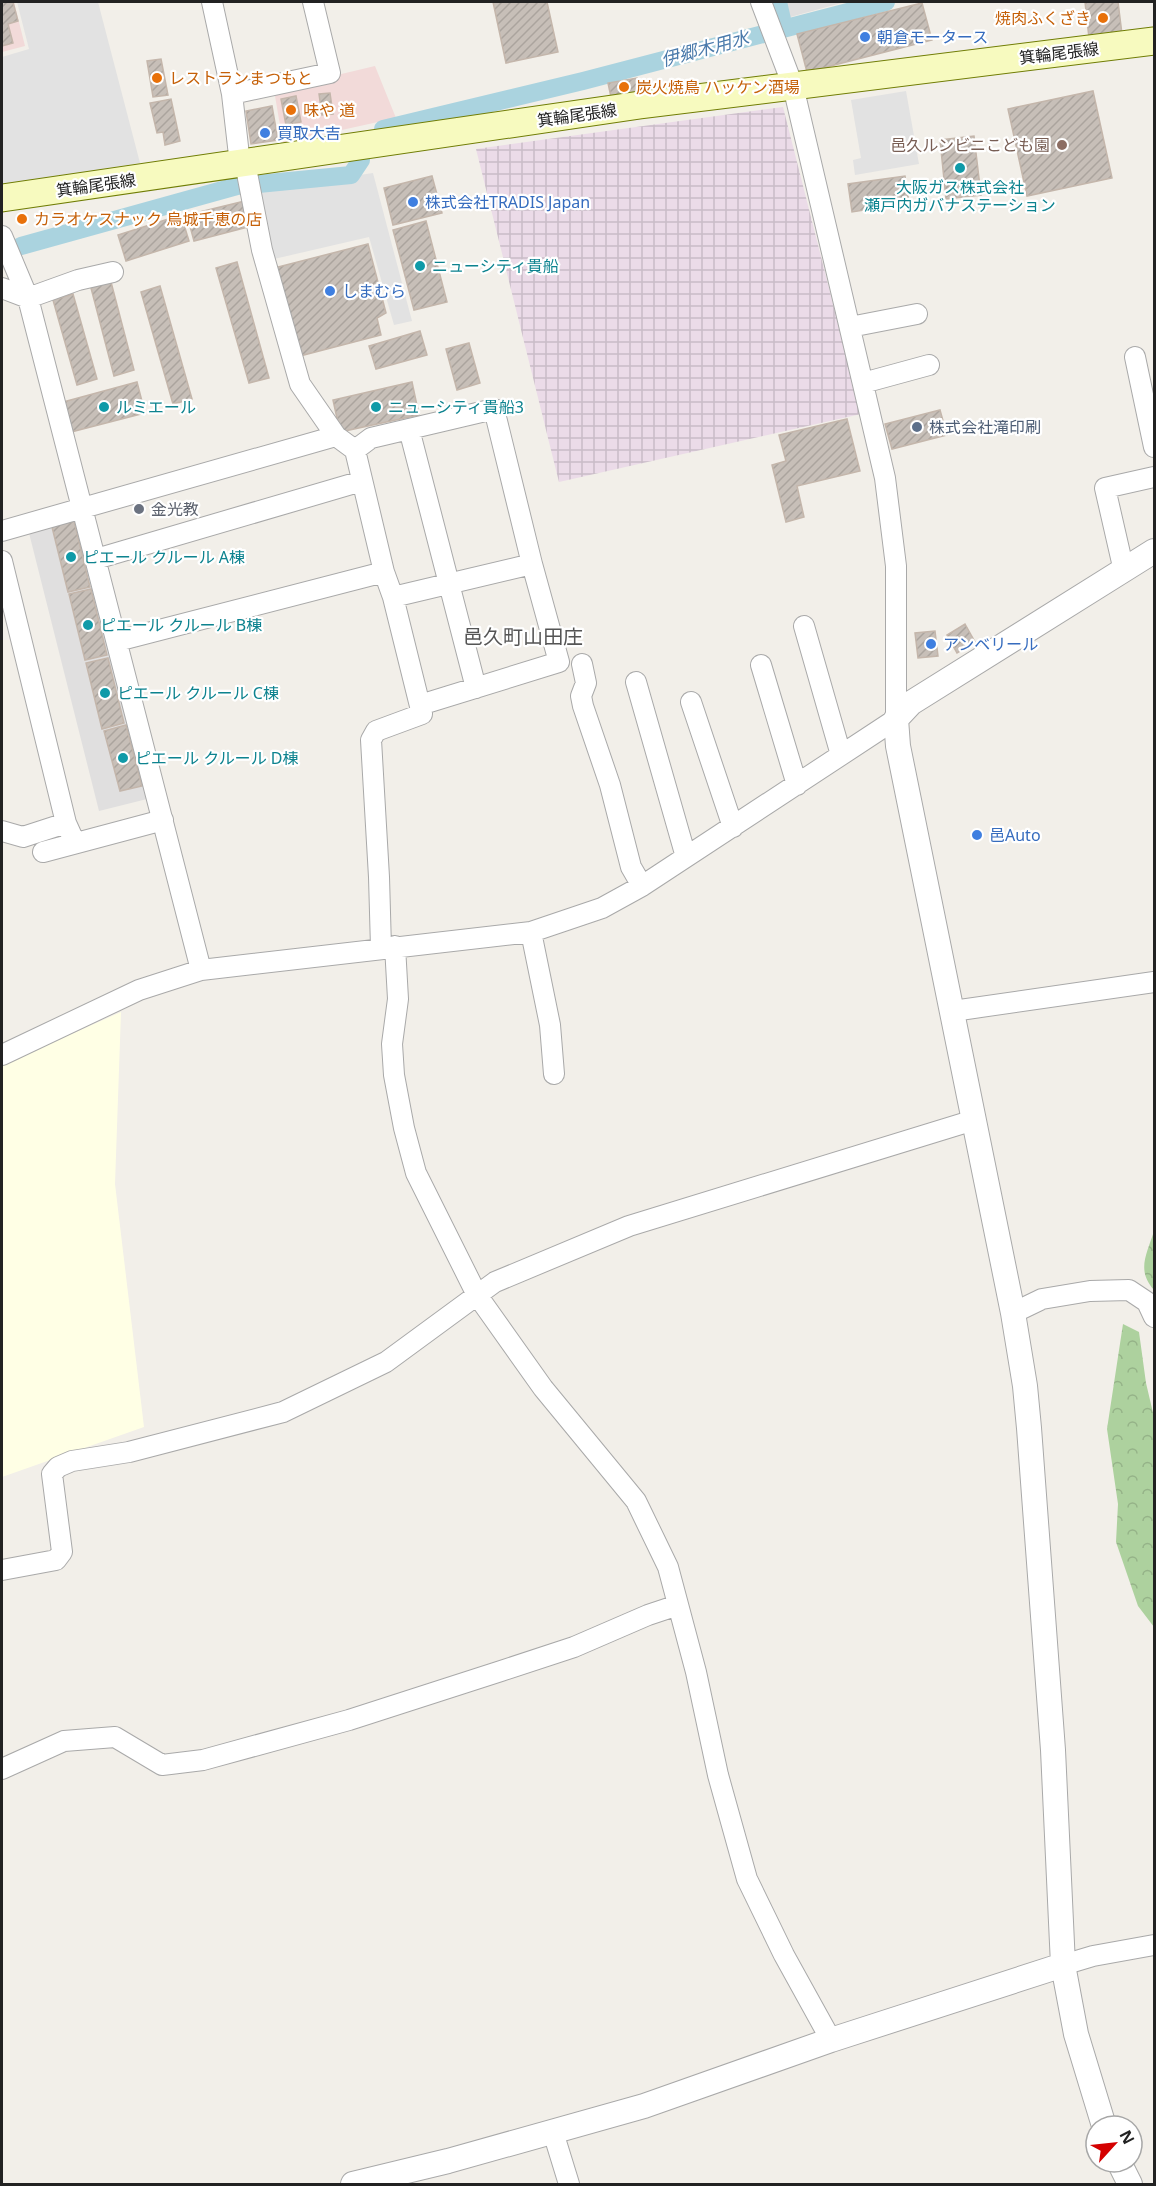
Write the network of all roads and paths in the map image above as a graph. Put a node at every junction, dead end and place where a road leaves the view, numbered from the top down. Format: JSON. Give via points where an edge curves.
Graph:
{"nodes":[{"id":1,"x":212,"y":2,"type":"edge"},
{"id":2,"x":314,"y":2,"type":"edge"},
{"id":3,"x":760,"y":2,"type":"edge"},
{"id":4,"x":1155,"y":40,"type":"edge"},
{"id":5,"x":793,"y":87,"type":"junction"},
{"id":6,"x":232,"y":94,"type":"junction"},
{"id":7,"x":243,"y":164,"type":"junction"},
{"id":8,"x":2,"y":198,"type":"edge"},
{"id":9,"x":2,"y":236,"type":"edge"},
{"id":10,"x":113,"y":272,"type":"dead end"},
{"id":11,"x":2,"y":288,"type":"edge"},
{"id":12,"x":28,"y":298,"type":"junction"},
{"id":13,"x":917,"y":314,"type":"dead end"},
{"id":14,"x":850,"y":327,"type":"junction"},
{"id":15,"x":1135,"y":357,"type":"dead end"},
{"id":16,"x":929,"y":365,"type":"dead end"},
{"id":17,"x":863,"y":383,"type":"junction"},
{"id":18,"x":409,"y":429,"type":"junction"},
{"id":19,"x":336,"y":436,"type":"junction"},
{"id":20,"x":1155,"y":447,"type":"edge"},
{"id":21,"x":355,"y":450,"type":"junction"},
{"id":22,"x":1155,"y":477,"type":"edge"},
{"id":23,"x":362,"y":481,"type":"junction"},
{"id":24,"x":82,"y":509,"type":"junction"},
{"id":25,"x":2,"y":531,"type":"edge"},
{"id":26,"x":1155,"y":551,"type":"edge"},
{"id":27,"x":96,"y":559,"type":"junction"},
{"id":28,"x":2,"y":561,"type":"edge"},
{"id":29,"x":532,"y":564,"type":"junction"},
{"id":30,"x":1124,"y":571,"type":"junction"},
{"id":31,"x":384,"y":572,"type":"junction"},
{"id":32,"x":449,"y":584,"type":"junction"},
{"id":33,"x":393,"y":597,"type":"junction"},
{"id":34,"x":804,"y":626,"type":"dead end"},
{"id":35,"x":117,"y":641,"type":"junction"},
{"id":36,"x":582,"y":664,"type":"dead end"},
{"id":37,"x":761,"y":665,"type":"dead end"},
{"id":38,"x":636,"y":682,"type":"dead end"},
{"id":39,"x":476,"y":688,"type":"junction"},
{"id":40,"x":691,"y":702,"type":"dead end"},
{"id":41,"x":420,"y":705,"type":"junction"},
{"id":42,"x":896,"y":719,"type":"junction"},
{"id":43,"x":841,"y":755,"type":"junction"},
{"id":44,"x":796,"y":785,"type":"junction"},
{"id":45,"x":163,"y":820,"type":"junction"},
{"id":46,"x":66,"y":823,"type":"junction"},
{"id":47,"x":733,"y":827,"type":"junction"},
{"id":48,"x":2,"y":831,"type":"edge"},
{"id":49,"x":75,"y":843,"type":"junction"},
{"id":50,"x":43,"y":852,"type":"dead end"},
{"id":51,"x":687,"y":857,"type":"junction"},
{"id":52,"x":642,"y":886,"type":"junction"},
{"id":53,"x":531,"y":932,"type":"junction"},
{"id":54,"x":388,"y":947,"type":"junction"},
{"id":55,"x":201,"y":970,"type":"junction"},
{"id":56,"x":1155,"y":982,"type":"edge"},
{"id":57,"x":952,"y":1011,"type":"junction"},
{"id":58,"x":2,"y":1055,"type":"edge"},
{"id":59,"x":554,"y":1074,"type":"dead end"},
{"id":60,"x":974,"y":1120,"type":"junction"},
{"id":61,"x":477,"y":1295,"type":"junction"},
{"id":62,"x":1013,"y":1313,"type":"junction"},
{"id":63,"x":1155,"y":1317,"type":"edge"},
{"id":64,"x":2,"y":1570,"type":"edge"},
{"id":65,"x":678,"y":1605,"type":"junction"},
{"id":66,"x":2,"y":1769,"type":"edge"},
{"id":67,"x":1155,"y":1945,"type":"edge"},
{"id":68,"x":1063,"y":1965,"type":"junction"},
{"id":69,"x":831,"y":2040,"type":"junction"},
{"id":70,"x":1100,"y":2114,"type":"edge"},
{"id":71,"x":553,"y":2132,"type":"junction"},
{"id":72,"x":353,"y":2184,"type":"edge"},
{"id":73,"x":569,"y":2184,"type":"edge"}],
"edges":[{"from":1,"to":6,"type":"street"},
{"from":2,"to":6,"type":"street","via":[[330,73]]},
{"from":3,"to":5,"type":"street"},
{"from":4,"to":5,"type":"main road","name":"箕輪尾張線"},
{"from":5,"to":7,"type":"main road","name":"箕輪尾張線","via":[[640,105]]},
{"from":5,"to":14,"type":"street"},
{"from":6,"to":7,"type":"street"},
{"from":7,"to":8,"type":"main road","name":"箕輪尾張線"},
{"from":7,"to":19,"type":"street","via":[[262,250],[300,384]]},
{"from":9,"to":12,"type":"street"},
{"from":10,"to":12,"type":"street"},
{"from":11,"to":12,"type":"street"},
{"from":12,"to":24,"type":"street"},
{"from":13,"to":14,"type":"street"},
{"from":14,"to":17,"type":"street"},
{"from":15,"to":20,"type":"street"},
{"from":16,"to":17,"type":"street"},
{"from":17,"to":42,"type":"street","via":[[885,478],[896,566]]},
{"from":18,"to":21,"type":"street","via":[[371,438]]},
{"from":18,"to":29,"type":"street","via":[[494,409]]},
{"from":18,"to":32,"type":"street"},
{"from":19,"to":21,"type":"street"},
{"from":19,"to":24,"type":"street"},
{"from":21,"to":23,"type":"street"},
{"from":22,"to":30,"type":"street","via":[[1105,489]]},
{"from":23,"to":27,"type":"street"},
{"from":23,"to":31,"type":"street"},
{"from":24,"to":25,"type":"street"},
{"from":24,"to":27,"type":"street"},
{"from":26,"to":30,"type":"street"},
{"from":27,"to":35,"type":"street"},
{"from":28,"to":46,"type":"street"},
{"from":29,"to":32,"type":"street"},
{"from":29,"to":39,"type":"street","via":[[559,662]]},
{"from":30,"to":42,"type":"street","via":[[911,703]]},
{"from":31,"to":33,"type":"street"},
{"from":31,"to":35,"type":"street"},
{"from":32,"to":33,"type":"street"},
{"from":32,"to":39,"type":"street"},
{"from":33,"to":41,"type":"street"},
{"from":34,"to":43,"type":"street"},
{"from":35,"to":45,"type":"street"},
{"from":36,"to":52,"type":"street","via":[[586,683],[581,696],[583,706],[610,785],[631,867]]},
{"from":37,"to":44,"type":"street"},
{"from":38,"to":51,"type":"street"},
{"from":39,"to":41,"type":"street"},
{"from":40,"to":47,"type":"street"},
{"from":41,"to":54,"type":"street","via":[[422,714],[376,731],[371,740],[379,877]]},
{"from":42,"to":43,"type":"street"},
{"from":42,"to":57,"type":"street","via":[[898,746]]},
{"from":43,"to":44,"type":"street"},
{"from":44,"to":47,"type":"street"},
{"from":45,"to":49,"type":"street"},
{"from":45,"to":55,"type":"street"},
{"from":46,"to":48,"type":"street","via":[[23,837]]},
{"from":46,"to":49,"type":"street"},
{"from":47,"to":51,"type":"street"},
{"from":49,"to":50,"type":"street"},
{"from":51,"to":52,"type":"street"},
{"from":52,"to":53,"type":"street","via":[[602,908]]},
{"from":53,"to":54,"type":"street"},
{"from":53,"to":59,"type":"street","via":[[550,1025]]},
{"from":54,"to":55,"type":"street"},
{"from":54,"to":61,"type":"street","via":[[398,999],[392,1044],[404,1128],[416,1173]]},
{"from":55,"to":58,"type":"street","via":[[139,990]]},
{"from":56,"to":57,"type":"street"},
{"from":57,"to":60,"type":"street"},
{"from":60,"to":61,"type":"street","via":[[629,1226],[495,1282]]},
{"from":60,"to":62,"type":"street"},
{"from":61,"to":64,"type":"street","via":[[386,1362],[283,1412],[58,1467],[52,1474],[62,1552],[56,1560]]},
{"from":61,"to":65,"type":"street","via":[[543,1388],[636,1501],[668,1567]]},
{"from":62,"to":63,"type":"street","via":[[1042,1299],[1090,1291],[1129,1290],[1147,1302]]},
{"from":62,"to":68,"type":"street","via":[[1029,1428],[1053,1750]]},
{"from":65,"to":66,"type":"street","via":[[574,1647],[501,1671],[349,1720],[203,1760],[162,1765],[115,1737],[64,1742]]},
{"from":65,"to":69,"type":"street","via":[[747,1879]]},
{"from":67,"to":68,"type":"street"},
{"from":68,"to":69,"type":"street"},
{"from":68,"to":70,"type":"street","via":[[1076,2034]]},
{"from":69,"to":71,"type":"street","via":[[644,2106]]},
{"from":71,"to":72,"type":"street"},
{"from":71,"to":73,"type":"street"}]}
